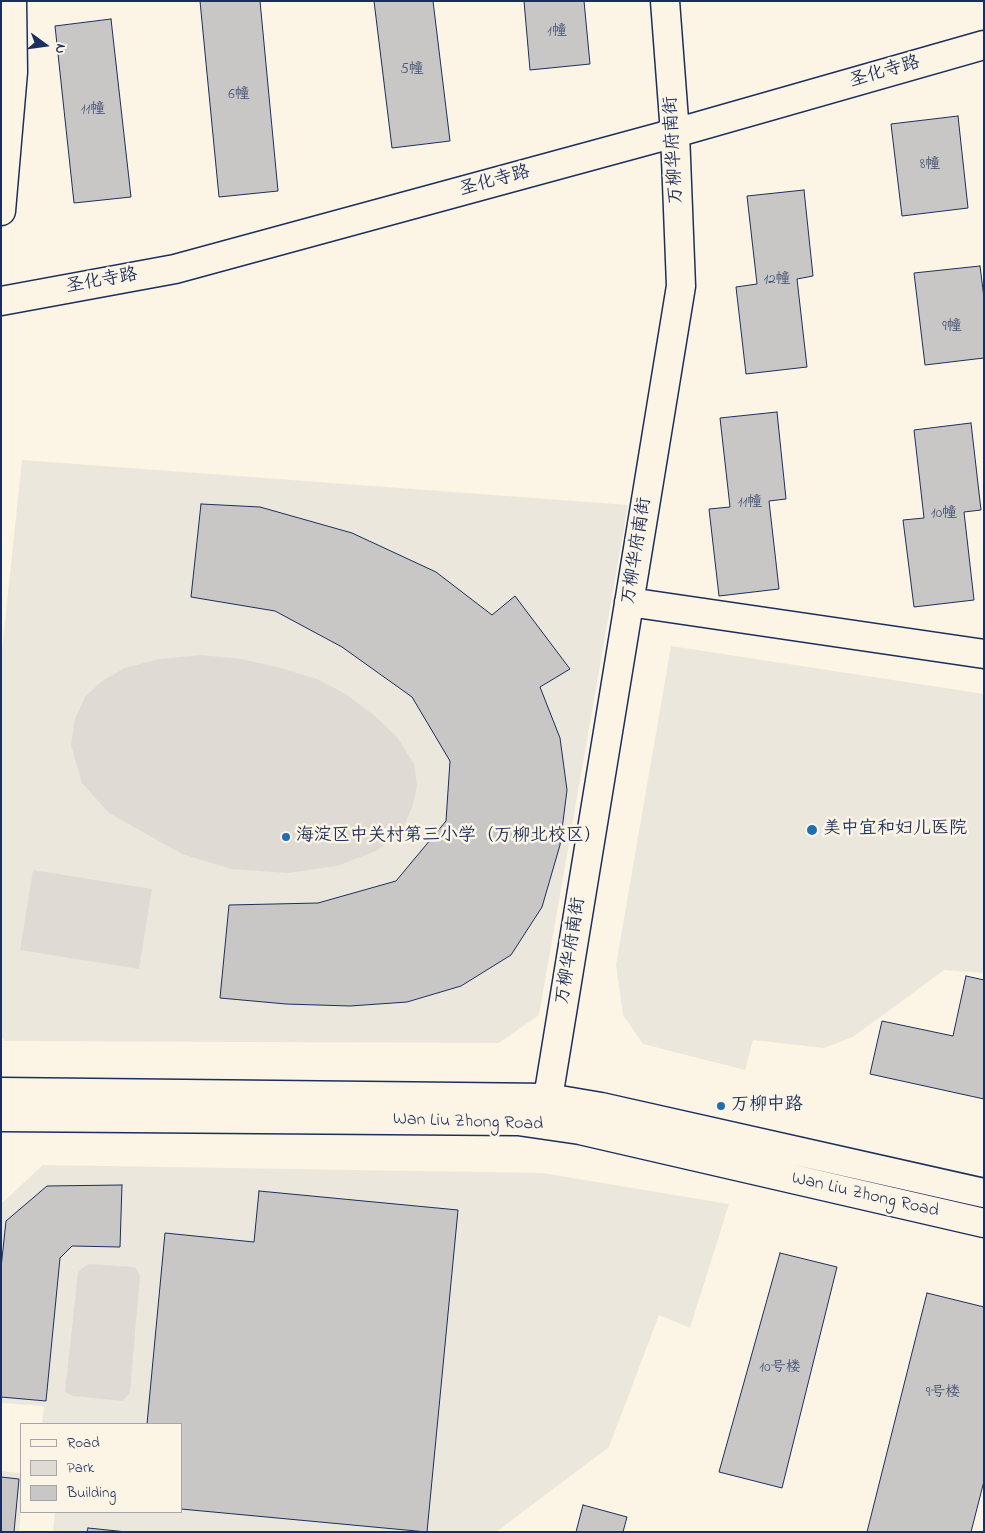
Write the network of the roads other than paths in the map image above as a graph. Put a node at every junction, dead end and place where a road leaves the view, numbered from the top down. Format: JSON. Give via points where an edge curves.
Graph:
{"nodes":[{"id":1,"x":12,"y":1,"type":"edge"},
{"id":2,"x":665,"y":1,"type":"edge"},
{"id":3,"x":984,"y":45,"type":"edge"},
{"id":4,"x":676,"y":133,"type":"junction"},
{"id":5,"x":1,"y":212,"type":"edge"},
{"id":6,"x":1,"y":301,"type":"edge"},
{"id":7,"x":629,"y":602,"type":"junction"},
{"id":8,"x":984,"y":654,"type":"edge"},
{"id":9,"x":1,"y":1092,"type":"edge"},
{"id":10,"x":548,"y":1098,"type":"junction"},
{"id":11,"x":1,"y":1117,"type":"edge"},
{"id":12,"x":984,"y":1192,"type":"edge"},
{"id":13,"x":984,"y":1224,"type":"edge"}],
"edges":[{"from":1,"to":5,"type":"street","via":[[13,72]]},
{"from":2,"to":4,"type":"street","name":"万柳华府南街"},
{"from":3,"to":4,"type":"street","name":"圣化寺路"},
{"from":4,"to":6,"type":"street","name":"圣化寺路","via":[[175,269]]},
{"from":4,"to":7,"type":"street","name":"万柳华府南街","via":[[681,286]]},
{"from":7,"to":8,"type":"street"},
{"from":7,"to":10,"type":"street","name":"万柳华府南街"},
{"from":9,"to":10,"type":"street","name":"Wan Liu Zhong Road"},
{"from":10,"to":12,"type":"street","name":"Wan Liu Zhong Road"},
{"from":11,"to":13,"type":"street","name":"Wan Liu Zhong Road","via":[[518,1121],[580,1130]]}]}
